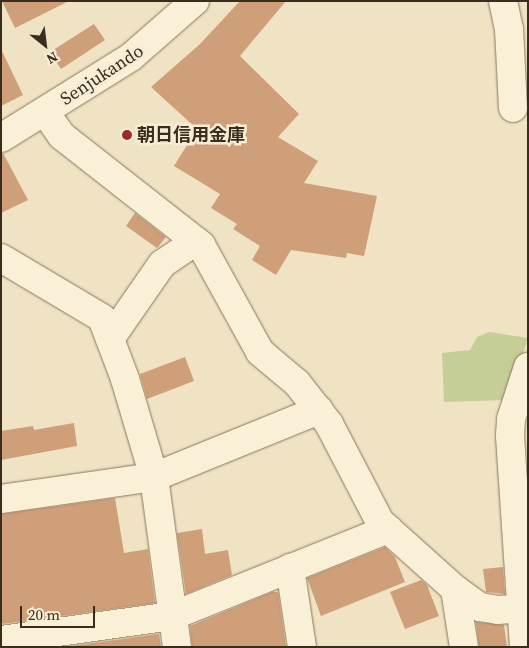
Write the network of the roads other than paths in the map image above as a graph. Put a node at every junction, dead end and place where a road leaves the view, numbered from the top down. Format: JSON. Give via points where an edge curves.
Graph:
{"nodes":[{"id":1,"x":195,"y":1,"type":"edge"},
{"id":2,"x":503,"y":1,"type":"edge"},
{"id":3,"x":513,"y":108,"type":"dead end"},
{"id":4,"x":45,"y":112,"type":"junction"},
{"id":5,"x":1,"y":138,"type":"edge"},
{"id":6,"x":196,"y":241,"type":"junction"},
{"id":7,"x":1,"y":258,"type":"edge"},
{"id":8,"x":110,"y":339,"type":"junction"},
{"id":9,"x":528,"y":367,"type":"edge"},
{"id":10,"x":319,"y":410,"type":"junction"},
{"id":11,"x":519,"y":436,"type":"edge"},
{"id":12,"x":154,"y":477,"type":"junction"},
{"id":13,"x":1,"y":499,"type":"edge"},
{"id":14,"x":388,"y":529,"type":"junction"},
{"id":15,"x":290,"y":568,"type":"junction"},
{"id":16,"x":454,"y":589,"type":"junction"},
{"id":17,"x":525,"y":608,"type":"edge"},
{"id":18,"x":172,"y":616,"type":"junction"},
{"id":19,"x":1,"y":640,"type":"edge"},
{"id":20,"x":43,"y":641,"type":"edge"},
{"id":21,"x":176,"y":647,"type":"edge"},
{"id":22,"x":302,"y":647,"type":"edge"},
{"id":23,"x":464,"y":647,"type":"edge"},
{"id":24,"x":524,"y":647,"type":"edge"}],
"edges":[{"from":1,"to":4,"type":"street","name":"Senjukando","via":[[131,57]]},
{"from":2,"to":3,"type":"street","via":[[510,28]]},
{"from":4,"to":5,"type":"street","name":"Senjukando"},
{"from":4,"to":6,"type":"street","via":[[62,136]]},
{"from":6,"to":8,"type":"street","via":[[162,264]]},
{"from":6,"to":10,"type":"street","via":[[260,352],[296,383]]},
{"from":7,"to":8,"type":"street","via":[[102,318]]},
{"from":8,"to":12,"type":"street"},
{"from":9,"to":11,"type":"street","via":[[511,419]]},
{"from":10,"to":12,"type":"street"},
{"from":10,"to":14,"type":"street","via":[[380,522]]},
{"from":11,"to":17,"type":"street"},
{"from":12,"to":13,"type":"street"},
{"from":12,"to":18,"type":"street"},
{"from":14,"to":15,"type":"street"},
{"from":14,"to":16,"type":"street"},
{"from":15,"to":18,"type":"street"},
{"from":15,"to":22,"type":"street"},
{"from":16,"to":17,"type":"street","via":[[480,607]]},
{"from":16,"to":23,"type":"street"},
{"from":17,"to":24,"type":"street"},
{"from":18,"to":20,"type":"street"},
{"from":18,"to":21,"type":"street"},
{"from":19,"to":20,"type":"street"}]}
